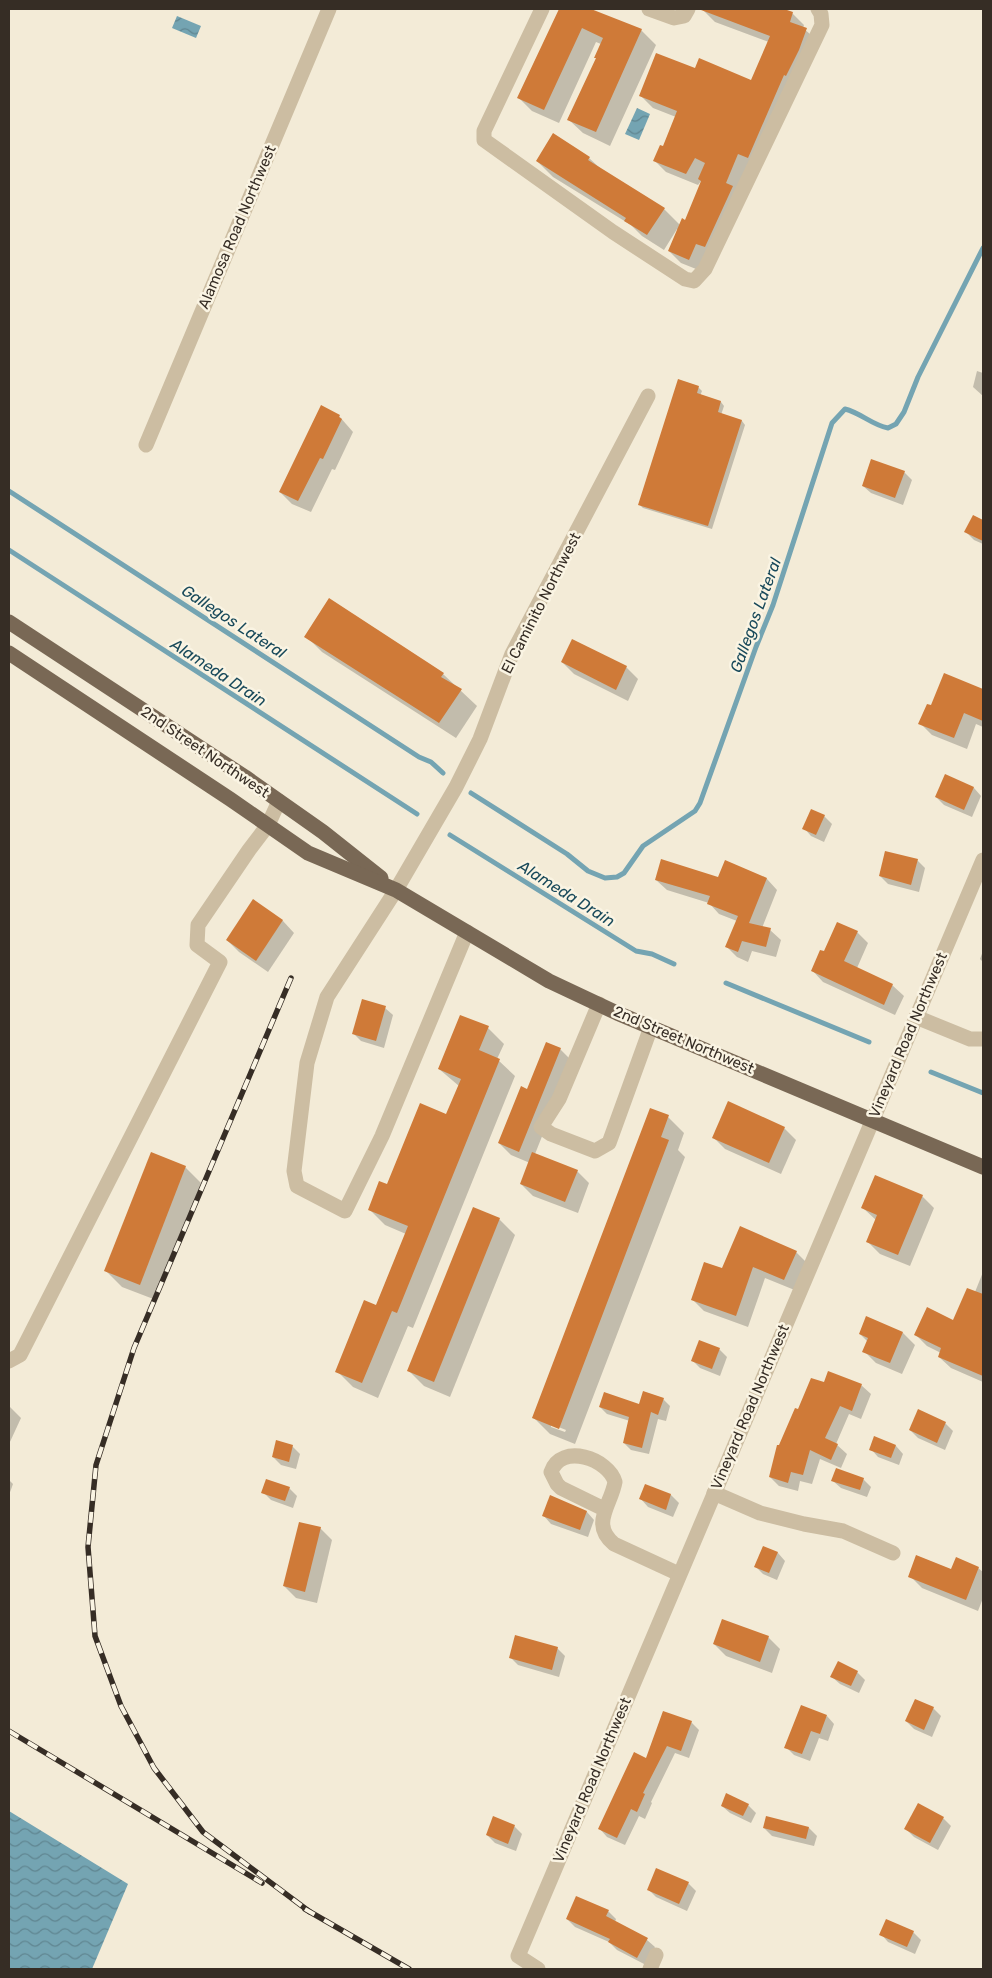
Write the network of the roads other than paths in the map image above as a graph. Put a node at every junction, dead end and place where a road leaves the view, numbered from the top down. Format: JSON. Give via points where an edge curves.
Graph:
{"nodes":[{"id":1,"x":329,"y":9,"type":"edge"},
{"id":2,"x":542,"y":9,"type":"edge"},
{"id":3,"x":649,"y":9,"type":"edge"},
{"id":4,"x":688,"y":9,"type":"edge"},
{"id":5,"x":818,"y":9,"type":"edge"},
{"id":6,"x":648,"y":396,"type":"dead end"},
{"id":7,"x":146,"y":445,"type":"dead end"},
{"id":8,"x":9,"y":622,"type":"edge"},
{"id":9,"x":9,"y":653,"type":"edge"},
{"id":10,"x":280,"y":801,"type":"junction"},
{"id":11,"x":268,"y":825,"type":"junction"},
{"id":12,"x":983,"y":860,"type":"edge"},
{"id":13,"x":396,"y":890,"type":"junction"},
{"id":14,"x":467,"y":932,"type":"junction"},
{"id":15,"x":599,"y":1004,"type":"junction"},
{"id":16,"x":916,"y":1017,"type":"junction"},
{"id":17,"x":651,"y":1027,"type":"junction"},
{"id":18,"x":983,"y":1039,"type":"edge"},
{"id":19,"x":872,"y":1119,"type":"junction"},
{"id":20,"x":983,"y":1167,"type":"edge"},
{"id":21,"x":9,"y":1361,"type":"edge"},
{"id":22,"x":714,"y":1492,"type":"junction"},
{"id":23,"x":604,"y":1509,"type":"dead end"},
{"id":24,"x":893,"y":1553,"type":"dead end"},
{"id":25,"x":679,"y":1574,"type":"junction"},
{"id":26,"x":656,"y":1955,"type":"dead end"},
{"id":27,"x":538,"y":1969,"type":"edge"},
{"id":28,"x":650,"y":1969,"type":"edge"}],
"edges":[{"from":1,"to":7,"type":"street","name":"Alamosa Road Northwest"},
{"from":2,"to":5,"type":"street","via":[[484,130],[484,140],[613,232],[685,279],[694,281],[705,269],[822,25]]},
{"from":3,"to":4,"type":"street","via":[[674,18],[684,16]]},
{"from":6,"to":13,"type":"street","name":"El Caminito Northwest","via":[[512,654],[480,739],[456,787]]},
{"from":8,"to":10,"type":"main road","name":"2nd Street Northwest"},
{"from":9,"to":11,"type":"main road","name":"2nd Street Northwest"},
{"from":10,"to":11,"type":"street"},
{"from":10,"to":13,"type":"main road","name":"2nd Street Northwest"},
{"from":11,"to":13,"type":"main road","name":"2nd Street Northwest","via":[[308,853]]},
{"from":11,"to":21,"type":"street","via":[[198,925],[198,944],[220,962],[20,1355]]},
{"from":12,"to":16,"type":"street","name":"Vineyard Road Northwest"},
{"from":13,"to":14,"type":"main road","name":"2nd Street Northwest"},
{"from":13,"to":14,"type":"street","name":"El Caminito Northwest","via":[[327,998],[307,1063],[294,1171],[297,1186],[344,1210],[382,1136]]},
{"from":14,"to":15,"type":"main road","name":"2nd Street Northwest","via":[[549,981]]},
{"from":15,"to":17,"type":"main road","name":"2nd Street Northwest"},
{"from":15,"to":17,"type":"street","via":[[559,1099],[541,1127],[551,1134],[595,1151],[609,1143]]},
{"from":16,"to":18,"type":"street","via":[[970,1040]]},
{"from":16,"to":19,"type":"street","name":"Vineyard Road Northwest"},
{"from":17,"to":19,"type":"main road","name":"2nd Street Northwest"},
{"from":19,"to":20,"type":"main road","name":"2nd Street Northwest"},
{"from":19,"to":22,"type":"street","name":"Vineyard Road Northwest"},
{"from":22,"to":24,"type":"street","via":[[760,1513],[843,1531]]},
{"from":22,"to":25,"type":"street","name":"Vineyard Road Northwest"},
{"from":23,"to":25,"type":"street","via":[[603,1524],[609,1540]]},
{"from":25,"to":27,"type":"street","name":"Vineyard Road Northwest","via":[[518,1956]]},
{"from":26,"to":28,"type":"street"}]}
